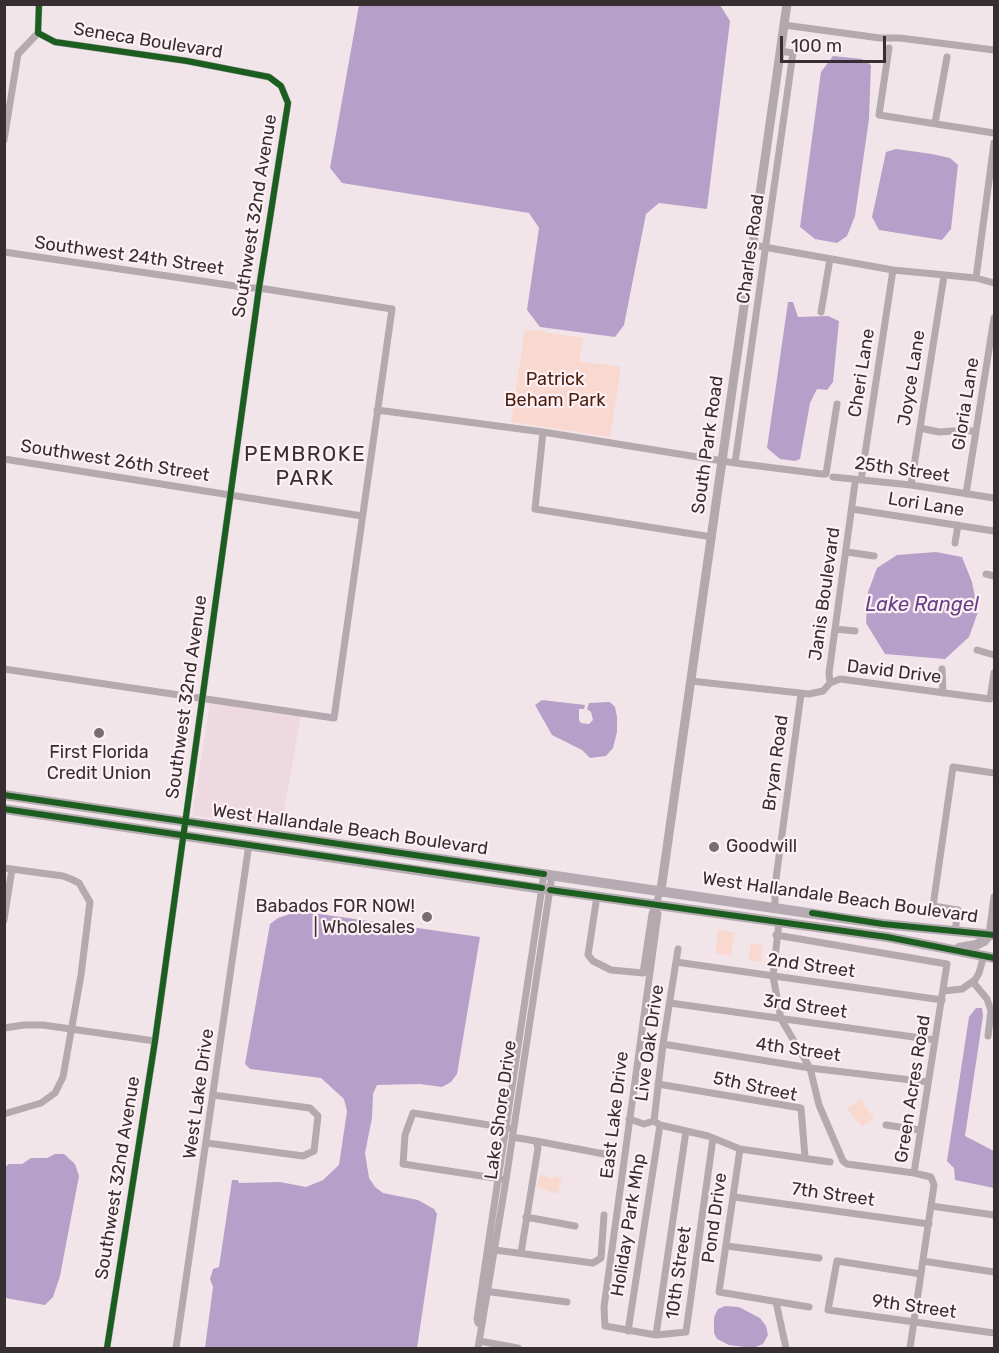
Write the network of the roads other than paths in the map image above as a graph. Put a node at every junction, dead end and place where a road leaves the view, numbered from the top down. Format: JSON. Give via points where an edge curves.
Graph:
{"nodes":[{"id":1,"x":39,"y":4,"type":"edge"},
{"id":2,"x":787,"y":4,"type":"edge"},
{"id":3,"x":784,"y":25,"type":"junction"},
{"id":4,"x":38,"y":33,"type":"junction"},
{"id":5,"x":889,"y":48,"type":"dead end"},
{"id":6,"x":994,"y":50,"type":"edge"},
{"id":7,"x":780,"y":51,"type":"junction"},
{"id":8,"x":947,"y":57,"type":"dead end"},
{"id":9,"x":281,"y":86,"type":"joint"},
{"id":10,"x":935,"y":123,"type":"junction"},
{"id":11,"x":994,"y":133,"type":"edge"},
{"id":12,"x":4,"y":140,"type":"edge"},
{"id":13,"x":994,"y":143,"type":"edge"},
{"id":14,"x":753,"y":245,"type":"junction"},
{"id":15,"x":767,"y":248,"type":"junction"},
{"id":16,"x":4,"y":252,"type":"edge"},
{"id":17,"x":830,"y":259,"type":"junction"},
{"id":18,"x":893,"y":270,"type":"junction"},
{"id":19,"x":944,"y":276,"type":"junction"},
{"id":20,"x":976,"y":278,"type":"junction"},
{"id":21,"x":994,"y":283,"type":"edge"},
{"id":22,"x":259,"y":288,"type":"junction"},
{"id":23,"x":821,"y":312,"type":"dead end"},
{"id":24,"x":994,"y":318,"type":"edge"},
{"id":25,"x":837,"y":404,"type":"dead end"},
{"id":26,"x":377,"y":410,"type":"junction"},
{"id":27,"x":920,"y":428,"type":"junction"},
{"id":28,"x":543,"y":432,"type":"junction"},
{"id":29,"x":976,"y":432,"type":"junction"},
{"id":30,"x":4,"y":459,"type":"edge"},
{"id":31,"x":722,"y":460,"type":"junction"},
{"id":32,"x":735,"y":463,"type":"junction"},
{"id":33,"x":830,"y":475,"type":"junction"},
{"id":34,"x":858,"y":481,"type":"junction"},
{"id":35,"x":911,"y":485,"type":"junction"},
{"id":36,"x":230,"y":494,"type":"junction"},
{"id":37,"x":966,"y":494,"type":"junction"},
{"id":38,"x":994,"y":498,"type":"edge"},
{"id":39,"x":852,"y":509,"type":"junction"},
{"id":40,"x":362,"y":516,"type":"junction"},
{"id":41,"x":958,"y":525,"type":"junction"},
{"id":42,"x":994,"y":531,"type":"edge"},
{"id":43,"x":712,"y":537,"type":"junction"},
{"id":44,"x":955,"y":543,"type":"dead end"},
{"id":45,"x":847,"y":552,"type":"junction"},
{"id":46,"x":874,"y":556,"type":"dead end"},
{"id":47,"x":986,"y":574,"type":"dead end"},
{"id":48,"x":994,"y":576,"type":"edge"},
{"id":49,"x":835,"y":629,"type":"junction"},
{"id":50,"x":855,"y":631,"type":"dead end"},
{"id":51,"x":977,"y":650,"type":"dead end"},
{"id":52,"x":994,"y":656,"type":"edge"},
{"id":53,"x":4,"y":669,"type":"edge"},
{"id":54,"x":942,"y":669,"type":"dead end"},
{"id":55,"x":994,"y":672,"type":"edge"},
{"id":56,"x":691,"y":681,"type":"junction"},
{"id":57,"x":830,"y":683,"type":"junction"},
{"id":58,"x":943,"y":693,"type":"junction"},
{"id":59,"x":801,"y":694,"type":"junction"},
{"id":60,"x":202,"y":698,"type":"junction"},
{"id":61,"x":994,"y":773,"type":"edge"},
{"id":62,"x":4,"y":795,"type":"edge"},
{"id":63,"x":79,"y":806,"type":"junction"},
{"id":64,"x":4,"y":808,"type":"edge"},
{"id":65,"x":185,"y":821,"type":"junction"},
{"id":66,"x":183,"y":835,"type":"junction"},
{"id":67,"x":249,"y":844,"type":"junction"},
{"id":68,"x":402,"y":853,"type":"junction"},
{"id":69,"x":320,"y":855,"type":"junction"},
{"id":70,"x":488,"y":866,"type":"junction"},
{"id":71,"x":403,"y":867,"type":"junction"},
{"id":72,"x":8,"y":868,"type":"edge"},
{"id":73,"x":548,"y":874,"type":"junction"},
{"id":74,"x":546,"y":889,"type":"junction"},
{"id":75,"x":661,"y":890,"type":"junction"},
{"id":76,"x":597,"y":896,"type":"junction"},
{"id":77,"x":994,"y":897,"type":"edge"},
{"id":78,"x":655,"y":907,"type":"junction"},
{"id":79,"x":775,"y":908,"type":"junction"},
{"id":80,"x":812,"y":913,"type":"junction"},
{"id":81,"x":4,"y":921,"type":"edge"},
{"id":82,"x":779,"y":922,"type":"junction"},
{"id":83,"x":956,"y":932,"type":"junction"},
{"id":84,"x":776,"y":935,"type":"junction"},
{"id":85,"x":992,"y":935,"type":"edge"},
{"id":86,"x":994,"y":946,"type":"edge"},
{"id":87,"x":947,"y":948,"type":"junction"},
{"id":88,"x":678,"y":949,"type":"dead end"},
{"id":89,"x":989,"y":956,"type":"edge"},
{"id":90,"x":676,"y":962,"type":"junction"},
{"id":91,"x":773,"y":975,"type":"junction"},
{"id":92,"x":973,"y":982,"type":"junction"},
{"id":93,"x":943,"y":992,"type":"junction"},
{"id":94,"x":942,"y":1000,"type":"junction"},
{"id":95,"x":670,"y":1003,"type":"junction"},
{"id":96,"x":781,"y":1019,"type":"junction"},
{"id":97,"x":4,"y":1028,"type":"edge"},
{"id":98,"x":72,"y":1029,"type":"junction"},
{"id":99,"x":988,"y":1036,"type":"dead end"},
{"id":100,"x":935,"y":1040,"type":"junction"},
{"id":101,"x":155,"y":1041,"type":"junction"},
{"id":102,"x":663,"y":1044,"type":"junction"},
{"id":103,"x":810,"y":1068,"type":"junction"},
{"id":104,"x":928,"y":1082,"type":"junction"},
{"id":105,"x":658,"y":1084,"type":"junction"},
{"id":106,"x":213,"y":1095,"type":"junction"},
{"id":107,"x":4,"y":1114,"type":"edge"},
{"id":108,"x":629,"y":1119,"type":"junction"},
{"id":109,"x":657,"y":1123,"type":"junction"},
{"id":110,"x":886,"y":1125,"type":"dead end"},
{"id":111,"x":920,"y":1130,"type":"junction"},
{"id":112,"x":510,"y":1131,"type":"junction"},
{"id":113,"x":686,"y":1131,"type":"junction"},
{"id":114,"x":710,"y":1137,"type":"junction"},
{"id":115,"x":536,"y":1141,"type":"junction"},
{"id":116,"x":207,"y":1143,"type":"junction"},
{"id":117,"x":740,"y":1149,"type":"junction"},
{"id":118,"x":603,"y":1154,"type":"dead end"},
{"id":119,"x":805,"y":1157,"type":"junction"},
{"id":120,"x":830,"y":1162,"type":"dead end"},
{"id":121,"x":914,"y":1173,"type":"junction"},
{"id":122,"x":502,"y":1180,"type":"junction"},
{"id":123,"x":734,"y":1197,"type":"junction"},
{"id":124,"x":931,"y":1206,"type":"junction"},
{"id":125,"x":604,"y":1215,"type":"dead end"},
{"id":126,"x":994,"y":1215,"type":"edge"},
{"id":127,"x":526,"y":1218,"type":"junction"},
{"id":128,"x":928,"y":1224,"type":"junction"},
{"id":129,"x":575,"y":1226,"type":"dead end"},
{"id":130,"x":727,"y":1246,"type":"junction"},
{"id":131,"x":492,"y":1253,"type":"junction"},
{"id":132,"x":520,"y":1253,"type":"junction"},
{"id":133,"x":819,"y":1258,"type":"dead end"},
{"id":134,"x":923,"y":1261,"type":"junction"},
{"id":135,"x":994,"y":1272,"type":"edge"},
{"id":136,"x":921,"y":1274,"type":"junction"},
{"id":137,"x":484,"y":1291,"type":"junction"},
{"id":138,"x":567,"y":1302,"type":"dead end"},
{"id":139,"x":776,"y":1302,"type":"junction"},
{"id":140,"x":809,"y":1307,"type":"dead end"},
{"id":141,"x":914,"y":1322,"type":"junction"},
{"id":142,"x":605,"y":1326,"type":"joint"},
{"id":143,"x":628,"y":1331,"type":"junction"},
{"id":144,"x":994,"y":1333,"type":"edge"},
{"id":145,"x":656,"y":1335,"type":"junction"},
{"id":146,"x":479,"y":1345,"type":"edge"},
{"id":147,"x":107,"y":1348,"type":"edge"},
{"id":148,"x":176,"y":1348,"type":"edge"},
{"id":149,"x":518,"y":1348,"type":"edge"},
{"id":150,"x":786,"y":1348,"type":"edge"},
{"id":151,"x":910,"y":1348,"type":"edge"}],
"edges":[{"from":1,"to":4,"type":"street"},
{"from":2,"to":3,"type":"street","name":"South Park Road"},
{"from":3,"to":6,"type":"street"},
{"from":3,"to":7,"type":"street","name":"South Park Road"},
{"from":4,"to":9,"type":"street","name":"Seneca Boulevard","via":[[55,42],[269,77]]},
{"from":4,"to":12,"type":"street","via":[[18,54]]},
{"from":5,"to":10,"type":"street","via":[[879,115]]},
{"from":7,"to":14,"type":"street","name":"South Park Road"},
{"from":7,"to":15,"type":"street","name":"Charles Road","via":[[793,53]]},
{"from":8,"to":10,"type":"street"},
{"from":9,"to":22,"type":"street","name":"Southwest 32nd Avenue","via":[[288,103]]},
{"from":10,"to":11,"type":"street"},
{"from":13,"to":20,"type":"street"},
{"from":14,"to":15,"type":"street"},
{"from":14,"to":31,"type":"street","name":"South Park Road"},
{"from":15,"to":17,"type":"street"},
{"from":15,"to":32,"type":"street","name":"Charles Road"},
{"from":16,"to":22,"type":"street","name":"Southwest 24th Street"},
{"from":17,"to":18,"type":"street"},
{"from":17,"to":23,"type":"street"},
{"from":18,"to":19,"type":"street"},
{"from":18,"to":34,"type":"street","name":"Cheri Lane"},
{"from":19,"to":20,"type":"street"},
{"from":19,"to":27,"type":"street","name":"Joyce Lane"},
{"from":20,"to":21,"type":"street"},
{"from":22,"to":26,"type":"street","name":"Southwest 24th Street","via":[[392,309]]},
{"from":22,"to":36,"type":"street","name":"Southwest 32nd Avenue"},
{"from":24,"to":29,"type":"street","name":"Gloria Lane"},
{"from":25,"to":33,"type":"street"},
{"from":26,"to":28,"type":"street","name":"25th Street"},
{"from":26,"to":40,"type":"street"},
{"from":27,"to":29,"type":"street"},
{"from":27,"to":35,"type":"street","name":"Joyce Lane"},
{"from":28,"to":31,"type":"street","name":"25th Street"},
{"from":28,"to":43,"type":"street","via":[[535,509]]},
{"from":29,"to":37,"type":"street","name":"Gloria Lane"},
{"from":30,"to":36,"type":"street","name":"Southwest 26th Street"},
{"from":31,"to":32,"type":"street","name":"25th Street"},
{"from":31,"to":43,"type":"street","name":"South Park Road"},
{"from":32,"to":33,"type":"street","name":"25th Street"},
{"from":33,"to":34,"type":"street","name":"25th Street"},
{"from":34,"to":35,"type":"street","name":"25th Street"},
{"from":34,"to":39,"type":"street","name":"Cheri Lane"},
{"from":35,"to":37,"type":"street","name":"25th Street"},
{"from":36,"to":40,"type":"street","name":"Southwest 26th Street"},
{"from":36,"to":60,"type":"street","name":"Southwest 32nd Avenue"},
{"from":37,"to":38,"type":"street","name":"25th Street"},
{"from":39,"to":41,"type":"street","name":"Lori Lane"},
{"from":39,"to":45,"type":"street","name":"Janis Boulevard"},
{"from":40,"to":60,"type":"street","via":[[334,718]]},
{"from":41,"to":42,"type":"street","name":"Lori Lane"},
{"from":41,"to":44,"type":"street"},
{"from":43,"to":56,"type":"street","name":"South Park Road"},
{"from":45,"to":46,"type":"street"},
{"from":45,"to":49,"type":"street","name":"Janis Boulevard"},
{"from":47,"to":48,"type":"street"},
{"from":49,"to":50,"type":"street"},
{"from":49,"to":57,"type":"street","name":"Janis Boulevard"},
{"from":51,"to":52,"type":"street"},
{"from":53,"to":60,"type":"street"},
{"from":54,"to":58,"type":"street"},
{"from":55,"to":58,"type":"street","name":"David Drive","via":[[990,699]]},
{"from":56,"to":59,"type":"street","name":"David Drive"},
{"from":56,"to":75,"type":"street","name":"South Park Road"},
{"from":57,"to":58,"type":"street","name":"David Drive","via":[[840,679]]},
{"from":57,"to":59,"type":"street","name":"David Drive","via":[[823,691]]},
{"from":59,"to":79,"type":"street","name":"Bryan Road"},
{"from":60,"to":65,"type":"street","name":"Southwest 32nd Avenue"},
{"from":61,"to":83,"type":"street","via":[[953,767],[933,906],[958,910]]},
{"from":62,"to":63,"type":"main road","name":"West Hallandale Beach Boulevard"},
{"from":63,"to":64,"type":"main road","via":[[63,810],[16,803]]},
{"from":63,"to":65,"type":"main road","name":"West Hallandale Beach Boulevard"},
{"from":64,"to":66,"type":"main road","name":"West Hallandale Beach Boulevard"},
{"from":65,"to":66,"type":"street","name":"Southwest 32nd Avenue"},
{"from":65,"to":68,"type":"main road","name":"West Hallandale Beach Boulevard"},
{"from":66,"to":67,"type":"main road","name":"West Hallandale Beach Boulevard"},
{"from":66,"to":101,"type":"street","name":"Southwest 32nd Avenue"},
{"from":67,"to":69,"type":"main road","name":"West Hallandale Beach Boulevard"},
{"from":67,"to":106,"type":"street","name":"West Lake Drive"},
{"from":68,"to":69,"type":"main road","via":[[390,860],[336,851]]},
{"from":68,"to":70,"type":"main road","name":"West Hallandale Beach Boulevard"},
{"from":69,"to":71,"type":"main road","name":"West Hallandale Beach Boulevard"},
{"from":70,"to":71,"type":"main road","via":[[473,870],[418,862]]},
{"from":70,"to":73,"type":"main road","name":"West Hallandale Beach Boulevard"},
{"from":71,"to":74,"type":"main road","name":"West Hallandale Beach Boulevard"},
{"from":72,"to":81,"type":"street"},
{"from":72,"to":98,"type":"street","via":[[71,879],[79,883],[90,902]]},
{"from":73,"to":74,"type":"street","name":"Lake Shore Drive"},
{"from":73,"to":75,"type":"main road","name":"West Hallandale Beach Boulevard"},
{"from":74,"to":76,"type":"main road","name":"West Hallandale Beach Boulevard"},
{"from":74,"to":112,"type":"street","name":"Lake Shore Drive"},
{"from":75,"to":78,"type":"street"},
{"from":75,"to":79,"type":"main road","name":"West Hallandale Beach Boulevard"},
{"from":76,"to":78,"type":"main road","name":"West Hallandale Beach Boulevard"},
{"from":76,"to":78,"type":"street","via":[[588,955],[592,961],[611,969],[643,973]]},
{"from":77,"to":85,"type":"street"},
{"from":78,"to":82,"type":"main road","name":"West Hallandale Beach Boulevard"},
{"from":78,"to":108,"type":"street","name":"East Lake Drive","via":[[658,914]]},
{"from":79,"to":80,"type":"main road","name":"West Hallandale Beach Boulevard"},
{"from":80,"to":82,"type":"main road","via":[[787,915]]},
{"from":80,"to":83,"type":"main road","name":"West Hallandale Beach Boulevard"},
{"from":82,"to":84,"type":"street"},
{"from":82,"to":87,"type":"main road","name":"West Hallandale Beach Boulevard"},
{"from":83,"to":85,"type":"main road","name":"West Hallandale Beach Boulevard"},
{"from":84,"to":91,"type":"street"},
{"from":84,"to":93,"type":"street","name":"Green Acres Road","via":[[947,964]]},
{"from":85,"to":87,"type":"main road","via":[[976,945]]},
{"from":86,"to":89,"type":"main road"},
{"from":87,"to":89,"type":"main road","name":"West Hallandale Beach Boulevard"},
{"from":88,"to":90,"type":"street","name":"Live Oak Drive"},
{"from":89,"to":92,"type":"street"},
{"from":90,"to":91,"type":"street","name":"2nd Street"},
{"from":90,"to":95,"type":"street","name":"Live Oak Drive"},
{"from":91,"to":94,"type":"street","name":"2nd Street"},
{"from":91,"to":96,"type":"street"},
{"from":92,"to":93,"type":"street"},
{"from":92,"to":99,"type":"street","via":[[991,1011]]},
{"from":93,"to":94,"type":"street","name":"Green Acres Road"},
{"from":94,"to":100,"type":"street","name":"Green Acres Road"},
{"from":95,"to":96,"type":"street","name":"3rd Street"},
{"from":95,"to":102,"type":"street","name":"Live Oak Drive"},
{"from":96,"to":100,"type":"street","name":"3rd Street"},
{"from":96,"to":103,"type":"street"},
{"from":97,"to":98,"type":"street","via":[[44,1025]]},
{"from":98,"to":101,"type":"street"},
{"from":98,"to":107,"type":"street","via":[[63,1077],[55,1093],[41,1103]]},
{"from":100,"to":104,"type":"street","name":"Green Acres Road"},
{"from":101,"to":147,"type":"street","name":"Southwest 32nd Avenue"},
{"from":102,"to":103,"type":"street","name":"4th Street"},
{"from":102,"to":105,"type":"street","name":"Live Oak Drive"},
{"from":103,"to":104,"type":"street","name":"4th Street"},
{"from":103,"to":121,"type":"street","via":[[819,1105],[843,1161]]},
{"from":104,"to":111,"type":"street","name":"Green Acres Road"},
{"from":105,"to":109,"type":"street","name":"Live Oak Drive"},
{"from":105,"to":119,"type":"street","name":"5th Street","via":[[801,1108]]},
{"from":106,"to":116,"type":"street","name":"West Lake Drive"},
{"from":106,"to":116,"type":"street","via":[[310,1108],[318,1116],[314,1151],[303,1156]]},
{"from":108,"to":109,"type":"street"},
{"from":108,"to":142,"type":"street","name":"East Lake Drive","via":[[604,1307]]},
{"from":109,"to":113,"type":"street","name":"Live Oak Drive"},
{"from":109,"to":143,"type":"street","name":"Holiday Park Mhp"},
{"from":110,"to":111,"type":"street"},
{"from":111,"to":121,"type":"street","name":"Green Acres Road"},
{"from":112,"to":115,"type":"street"},
{"from":112,"to":122,"type":"street","name":"Lake Shore Drive"},
{"from":112,"to":122,"type":"street","name":"Lake Shore Drive"},
{"from":112,"to":122,"type":"street","via":[[413,1113],[405,1135],[403,1164]]},
{"from":113,"to":114,"type":"street","name":"Live Oak Drive"},
{"from":113,"to":145,"type":"street"},
{"from":114,"to":117,"type":"street","name":"Live Oak Drive"},
{"from":114,"to":145,"type":"street","name":"10th Street","via":[[686,1332]]},
{"from":115,"to":118,"type":"street"},
{"from":115,"to":127,"type":"street"},
{"from":116,"to":148,"type":"street","name":"West Lake Drive"},
{"from":117,"to":119,"type":"street","name":"Live Oak Drive"},
{"from":117,"to":123,"type":"street","name":"Pond Drive"},
{"from":119,"to":120,"type":"street","name":"Live Oak Drive"},
{"from":121,"to":124,"type":"street","name":"Green Acres Road","via":[[931,1177]]},
{"from":122,"to":131,"type":"street"},
{"from":123,"to":128,"type":"street","name":"7th Street"},
{"from":123,"to":130,"type":"street","name":"Pond Drive"},
{"from":124,"to":126,"type":"street"},
{"from":124,"to":128,"type":"street","name":"Green Acres Road"},
{"from":125,"to":132,"type":"street","via":[[601,1258],[593,1263]]},
{"from":127,"to":129,"type":"street"},
{"from":127,"to":132,"type":"street"},
{"from":128,"to":134,"type":"street","name":"Green Acres Road"},
{"from":130,"to":133,"type":"street"},
{"from":130,"to":139,"type":"street","name":"Pond Drive","via":[[719,1292]]},
{"from":131,"to":132,"type":"street"},
{"from":131,"to":137,"type":"street"},
{"from":134,"to":135,"type":"street"},
{"from":134,"to":136,"type":"street","name":"Green Acres Road"},
{"from":136,"to":141,"type":"street","name":"Green Acres Road"},
{"from":136,"to":141,"type":"street","name":"9th Street","via":[[837,1261],[828,1310]]},
{"from":137,"to":138,"type":"street"},
{"from":137,"to":146,"type":"street"},
{"from":139,"to":140,"type":"street"},
{"from":139,"to":150,"type":"street"},
{"from":141,"to":144,"type":"street","name":"9th Street"},
{"from":141,"to":151,"type":"street","name":"Green Acres Road"},
{"from":142,"to":143,"type":"street","name":"10th Street"},
{"from":143,"to":145,"type":"street","name":"10th Street"},
{"from":146,"to":149,"type":"street"}]}
